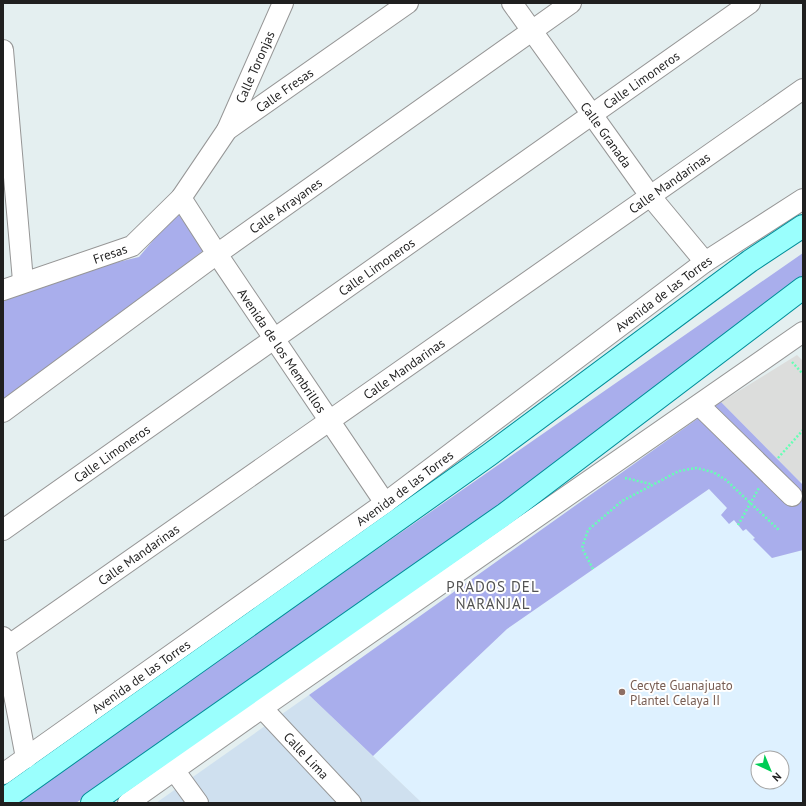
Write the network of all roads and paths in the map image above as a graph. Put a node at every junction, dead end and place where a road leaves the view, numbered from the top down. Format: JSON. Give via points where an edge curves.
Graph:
{"nodes":[{"id":1,"x":282,"y":3,"type":"edge"},
{"id":2,"x":408,"y":3,"type":"edge"},
{"id":3,"x":512,"y":3,"type":"edge"},
{"id":4,"x":571,"y":3,"type":"edge"},
{"id":5,"x":750,"y":3,"type":"edge"},
{"id":6,"x":531,"y":31,"type":"junction"},
{"id":7,"x":3,"y":50,"type":"edge"},
{"id":8,"x":803,"y":89,"type":"edge"},
{"id":9,"x":592,"y":115,"type":"junction"},
{"id":10,"x":228,"y":130,"type":"junction"},
{"id":11,"x":651,"y":197,"type":"junction"},
{"id":12,"x":181,"y":198,"type":"junction"},
{"id":13,"x":803,"y":199,"type":"edge"},
{"id":14,"x":803,"y":226,"type":"edge"},
{"id":15,"x":217,"y":254,"type":"junction"},
{"id":16,"x":706,"y":262,"type":"junction"},
{"id":17,"x":23,"y":281,"type":"junction"},
{"id":18,"x":803,"y":288,"type":"edge"},
{"id":19,"x":3,"y":290,"type":"edge"},
{"id":20,"x":803,"y":332,"type":"edge"},
{"id":21,"x":275,"y":339,"type":"junction"},
{"id":22,"x":699,"y":405,"type":"junction"},
{"id":23,"x":3,"y":412,"type":"edge"},
{"id":24,"x":330,"y":420,"type":"junction"},
{"id":25,"x":792,"y":496,"type":"dead end"},
{"id":26,"x":385,"y":502,"type":"junction"},
{"id":27,"x":3,"y":530,"type":"edge"},
{"id":28,"x":779,"y":530,"type":"dead end"},
{"id":29,"x":593,"y":569,"type":"dead end"},
{"id":30,"x":4,"y":642,"type":"edge"},
{"id":31,"x":262,"y":708,"type":"junction"},
{"id":32,"x":26,"y":758,"type":"junction"},
{"id":33,"x":174,"y":770,"type":"junction"},
{"id":34,"x":3,"y":774,"type":"edge"},
{"id":35,"x":3,"y":800,"type":"edge"},
{"id":36,"x":92,"y":803,"type":"edge"},
{"id":37,"x":128,"y":803,"type":"edge"},
{"id":38,"x":198,"y":803,"type":"edge"},
{"id":39,"x":351,"y":803,"type":"edge"}],
"edges":[{"from":1,"to":10,"type":"street","name":"Calle Toronjas"},
{"from":2,"to":10,"type":"street","name":"Calle Fresas"},
{"from":3,"to":6,"type":"street","name":"Calle Granada"},
{"from":4,"to":6,"type":"street","name":"Calle Arrayanes"},
{"from":5,"to":9,"type":"street","name":"Calle Limoneros"},
{"from":6,"to":9,"type":"street","name":"Calle Granada"},
{"from":6,"to":15,"type":"street","name":"Calle Arrayanes"},
{"from":7,"to":17,"type":"street"},
{"from":8,"to":11,"type":"street","name":"Calle Mandarinas"},
{"from":9,"to":11,"type":"street","name":"Calle Granada"},
{"from":9,"to":21,"type":"street","name":"Calle Limoneros"},
{"from":10,"to":12,"type":"street","name":"Calle Fresas"},
{"from":11,"to":16,"type":"street","name":"Calle Granada"},
{"from":11,"to":24,"type":"street","name":"Calle Mandarinas"},
{"from":12,"to":15,"type":"street","name":"Avenida de los Membrillos"},
{"from":12,"to":17,"type":"street","name":"Fresas","via":[[132,246]]},
{"from":13,"to":16,"type":"street","name":"Avenida de las Torres"},
{"from":14,"to":35,"type":"main road","name":"Avenida de las Torres","via":[[750,261],[482,460]]},
{"from":15,"to":21,"type":"street","name":"Avenida de los Membrillos"},
{"from":15,"to":23,"type":"street","name":"Calle Arrayanes"},
{"from":16,"to":26,"type":"street","name":"Avenida de las Torres"},
{"from":17,"to":19,"type":"street","name":"Fresas"},
{"from":18,"to":36,"type":"main road","via":[[505,514]]},
{"from":20,"to":22,"type":"street"},
{"from":21,"to":24,"type":"street","name":"Avenida de los Membrillos"},
{"from":21,"to":27,"type":"street","name":"Calle Limoneros"},
{"from":22,"to":25,"type":"street"},
{"from":22,"to":31,"type":"street"},
{"from":24,"to":26,"type":"street","name":"Avenida de los Membrillos"},
{"from":24,"to":30,"type":"street","name":"Calle Mandarinas"},
{"from":26,"to":32,"type":"street","name":"Avenida de las Torres"},
{"from":28,"to":29,"type":"path","via":[[726,480],[713,472],[696,468],[679,472],[652,484],[622,502],[588,530],[582,548]]},
{"from":30,"to":32,"type":"street"},
{"from":31,"to":33,"type":"street"},
{"from":31,"to":39,"type":"street","name":"Calle Lima"},
{"from":32,"to":34,"type":"street","name":"Avenida de las Torres"},
{"from":33,"to":37,"type":"street"},
{"from":33,"to":38,"type":"street"}]}
